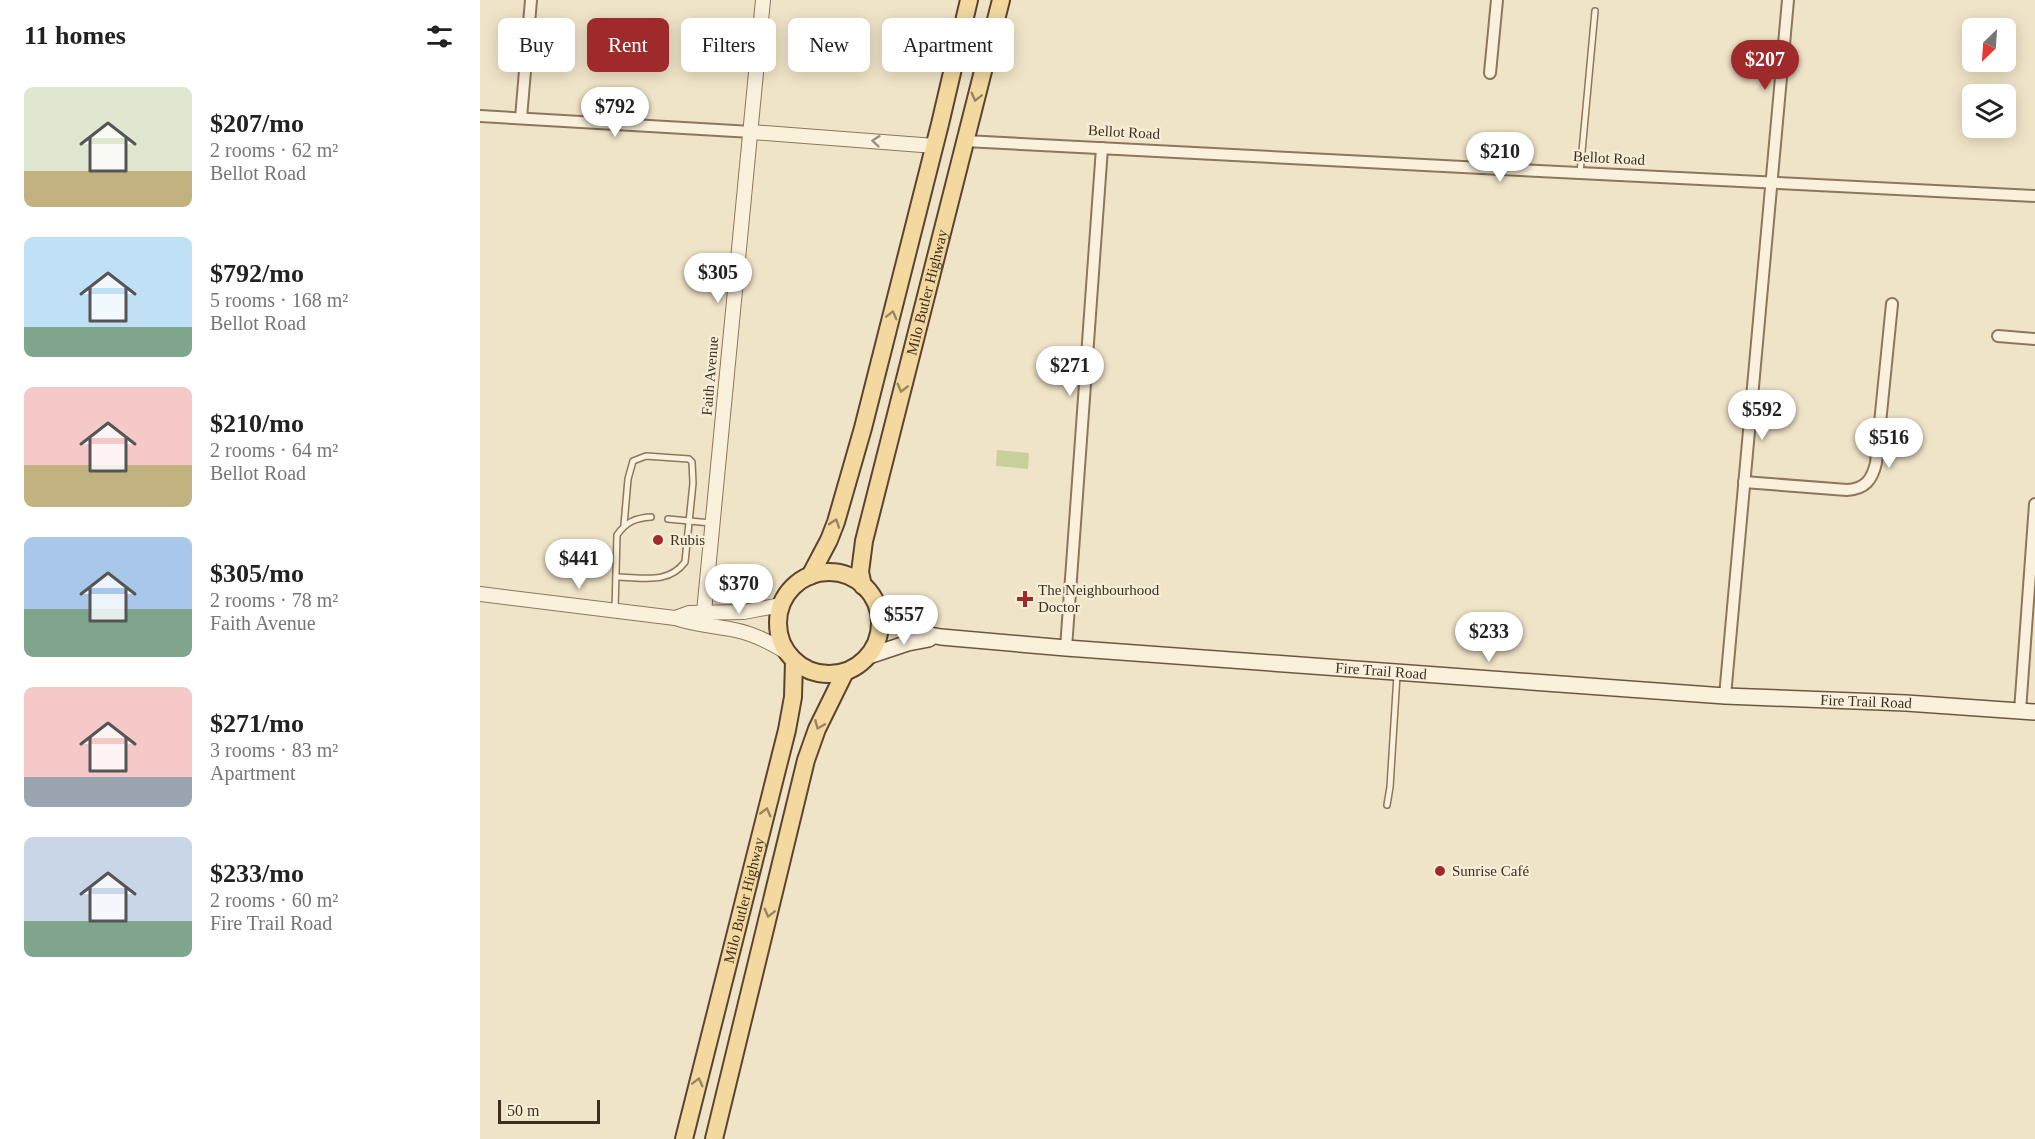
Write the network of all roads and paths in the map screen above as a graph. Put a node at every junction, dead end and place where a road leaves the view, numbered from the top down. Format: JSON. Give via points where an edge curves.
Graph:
{"nodes":[{"id":1,"x":531,"y":0,"type":"edge"},
{"id":2,"x":763,"y":0,"type":"edge"},
{"id":3,"x":969,"y":0,"type":"edge"},
{"id":4,"x":1001,"y":0,"type":"edge"},
{"id":5,"x":1497,"y":0,"type":"edge"},
{"id":6,"x":1788,"y":0,"type":"edge"},
{"id":7,"x":1595,"y":11,"type":"dead end"},
{"id":8,"x":1490,"y":73,"type":"dead end"},
{"id":9,"x":480,"y":116,"type":"edge"},
{"id":10,"x":521,"y":118,"type":"junction"},
{"id":11,"x":752,"y":132,"type":"junction"},
{"id":12,"x":965,"y":141,"type":"junction"},
{"id":13,"x":935,"y":146,"type":"junction"},
{"id":14,"x":1102,"y":148,"type":"junction"},
{"id":15,"x":1580,"y":173,"type":"junction"},
{"id":16,"x":1770,"y":184,"type":"junction"},
{"id":17,"x":2035,"y":196,"type":"edge"},
{"id":18,"x":1892,"y":304,"type":"dead end"},
{"id":19,"x":1998,"y":336,"type":"dead end"},
{"id":20,"x":2035,"y":339,"type":"edge"},
{"id":21,"x":1744,"y":482,"type":"junction"},
{"id":22,"x":2035,"y":504,"type":"edge"},
{"id":23,"x":651,"y":517,"type":"dead end"},
{"id":24,"x":668,"y":519,"type":"dead end"},
{"id":25,"x":690,"y":521,"type":"junction"},
{"id":26,"x":713,"y":524,"type":"junction"},
{"id":27,"x":624,"y":525,"type":"junction"},
{"id":28,"x":810,"y":576,"type":"junction"},
{"id":29,"x":616,"y":577,"type":"junction"},
{"id":30,"x":863,"y":586,"type":"junction"},
{"id":31,"x":480,"y":594,"type":"edge"},
{"id":32,"x":781,"y":605,"type":"junction"},
{"id":33,"x":615,"y":610,"type":"junction"},
{"id":34,"x":704,"y":612,"type":"junction"},
{"id":35,"x":880,"y":617,"type":"junction"},
{"id":36,"x":675,"y":618,"type":"junction"},
{"id":37,"x":941,"y":637,"type":"junction"},
{"id":38,"x":1066,"y":648,"type":"junction"},
{"id":39,"x":790,"y":656,"type":"junction"},
{"id":40,"x":869,"y":656,"type":"junction"},
{"id":41,"x":845,"y":672,"type":"junction"},
{"id":42,"x":1397,"y":673,"type":"junction"},
{"id":43,"x":1725,"y":696,"type":"junction"},
{"id":44,"x":2027,"y":711,"type":"edge"},
{"id":45,"x":1387,"y":805,"type":"dead end"},
{"id":46,"x":684,"y":1139,"type":"edge"},
{"id":47,"x":714,"y":1139,"type":"edge"}],
"edges":[{"from":1,"to":10,"type":"street"},
{"from":2,"to":11,"type":"street","name":"Faith Avenue"},
{"from":3,"to":13,"type":"main road","name":"Milo Butler Highway"},
{"from":4,"to":12,"type":"main road","name":"Milo Butler Highway","one_way":true},
{"from":5,"to":8,"type":"street"},
{"from":6,"to":16,"type":"street"},
{"from":7,"to":15,"type":"lane"},
{"from":9,"to":10,"type":"street"},
{"from":10,"to":11,"type":"street"},
{"from":13,"to":11,"type":"street","one_way":true},
{"from":11,"to":26,"type":"street","name":"Faith Avenue"},
{"from":12,"to":14,"type":"street","name":"Bellot Road"},
{"from":12,"to":30,"type":"main road","name":"Milo Butler Highway","one_way":true,"via":[[864,541],[860,572]]},
{"from":28,"to":13,"type":"main road","name":"Milo Butler Highway","one_way":true,"via":[[829,540],[846,488]]},
{"from":14,"to":15,"type":"street","name":"Bellot Road"},
{"from":14,"to":38,"type":"street"},
{"from":15,"to":16,"type":"street","name":"Bellot Road"},
{"from":16,"to":17,"type":"street","name":"Bellot Road"},
{"from":16,"to":21,"type":"street"},
{"from":18,"to":21,"type":"street","via":[[1876,463],[1870,480],[1847,490]]},
{"from":19,"to":20,"type":"street"},
{"from":21,"to":43,"type":"street"},
{"from":22,"to":44,"type":"street"},
{"from":23,"to":27,"type":"lane","via":[[637,518]]},
{"from":24,"to":25,"type":"lane"},
{"from":25,"to":26,"type":"lane"},
{"from":25,"to":27,"type":"lane","via":[[692,462],[646,456],[633,461]]},
{"from":25,"to":29,"type":"lane","via":[[685,562],[678,571],[666,577]]},
{"from":26,"to":34,"type":"street","name":"Faith Avenue"},
{"from":27,"to":29,"type":"lane","via":[[617,535]]},
{"from":28,"to":30,"type":"main road","via":[[838,573]]},
{"from":28,"to":32,"type":"main road","via":[[792,588]]},
{"from":29,"to":33,"type":"lane"},
{"from":30,"to":35,"type":"main road"},
{"from":31,"to":33,"type":"street"},
{"from":32,"to":34,"type":"street","via":[[744,612]]},
{"from":32,"to":39,"type":"main road","via":[[777,624],[781,643]]},
{"from":33,"to":36,"type":"street"},
{"from":34,"to":36,"type":"street"},
{"from":35,"to":37,"type":"main road","name":"Fire Trail Road","via":[[914,632]]},
{"from":35,"to":40,"type":"main road","via":[[879,633]]},
{"from":36,"to":39,"type":"street","via":[[748,633]]},
{"from":37,"to":38,"type":"main road","name":"Fire Trail Road"},
{"from":37,"to":40,"type":"main road","name":"Fire Trail Road"},
{"from":38,"to":42,"type":"main road","name":"Fire Trail Road"},
{"from":39,"to":41,"type":"main road","via":[[817,673]]},
{"from":46,"to":39,"type":"main road","name":"Milo Butler Highway","one_way":true,"via":[[784,740],[793,697]]},
{"from":40,"to":41,"type":"main road"},
{"from":41,"to":47,"type":"main road","name":"Milo Butler Highway","one_way":true,"via":[[806,760]]},
{"from":42,"to":43,"type":"main road","name":"Fire Trail Road"},
{"from":42,"to":45,"type":"lane"},
{"from":43,"to":44,"type":"main road","name":"Fire Trail Road"}]}
